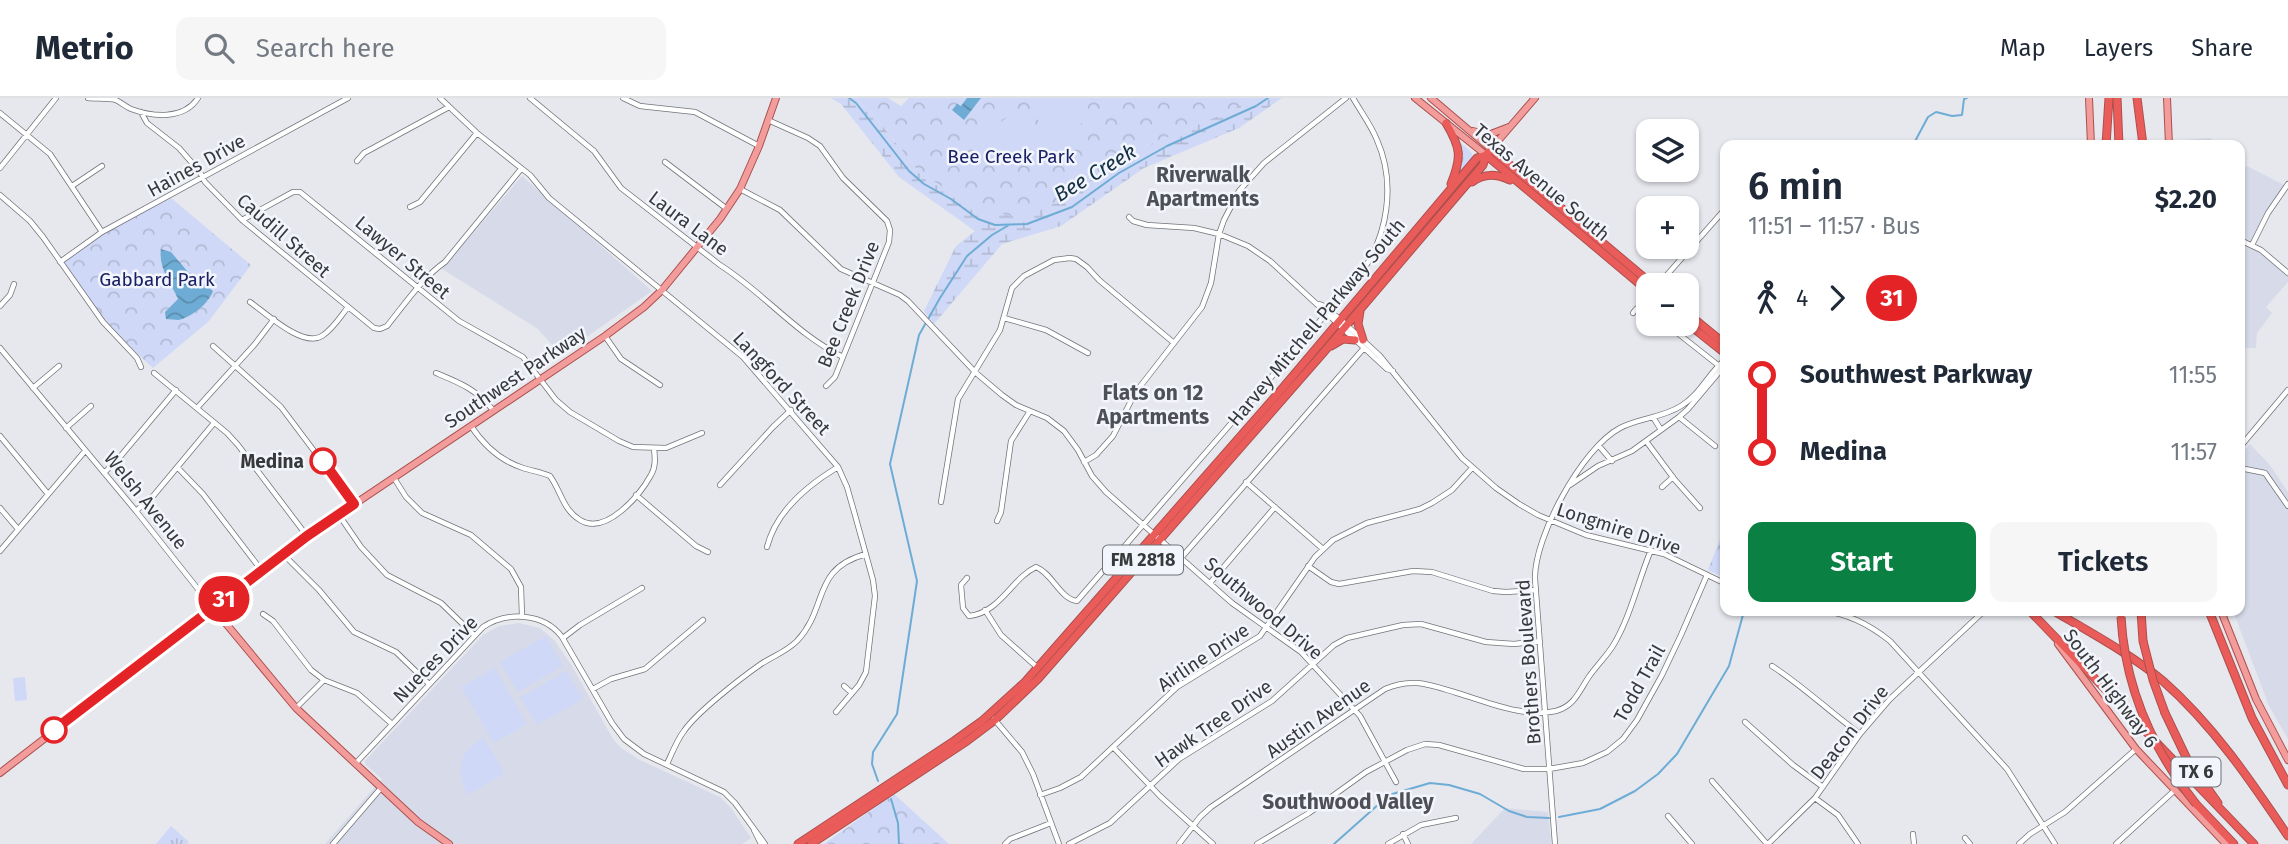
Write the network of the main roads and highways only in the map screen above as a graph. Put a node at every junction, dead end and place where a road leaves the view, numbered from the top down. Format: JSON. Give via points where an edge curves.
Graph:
{"nodes":[{"id":1,"x":776,"y":98,"type":"edge"},
{"id":2,"x":1415,"y":98,"type":"edge"},
{"id":3,"x":1431,"y":98,"type":"edge"},
{"id":4,"x":1535,"y":98,"type":"edge"},
{"id":5,"x":2090,"y":98,"type":"edge"},
{"id":6,"x":2109,"y":98,"type":"edge"},
{"id":7,"x":2117,"y":98,"type":"edge"},
{"id":8,"x":2137,"y":98,"type":"edge"},
{"id":9,"x":2167,"y":98,"type":"edge"},
{"id":10,"x":1446,"y":123,"type":"junction"},
{"id":11,"x":1511,"y":126,"type":"junction"},
{"id":12,"x":1467,"y":129,"type":"junction"},
{"id":13,"x":2091,"y":140,"type":"edge"},
{"id":14,"x":2106,"y":140,"type":"edge"},
{"id":15,"x":2119,"y":140,"type":"edge"},
{"id":16,"x":2141,"y":140,"type":"edge"},
{"id":17,"x":2169,"y":140,"type":"edge"},
{"id":18,"x":1488,"y":152,"type":"junction"},
{"id":19,"x":1521,"y":184,"type":"junction"},
{"id":20,"x":1463,"y":188,"type":"junction"},
{"id":21,"x":1449,"y":190,"type":"junction"},
{"id":22,"x":1641,"y":273,"type":"edge"},
{"id":23,"x":1636,"y":281,"type":"edge"},
{"id":24,"x":1364,"y":304,"type":"junction"},
{"id":25,"x":1699,"y":323,"type":"edge"},
{"id":26,"x":1342,"y":324,"type":"junction"},
{"id":27,"x":1699,"y":333,"type":"edge"},
{"id":28,"x":1720,"y":340,"type":"edge"},
{"id":29,"x":1720,"y":352,"type":"edge"},
{"id":30,"x":1323,"y":353,"type":"junction"},
{"id":31,"x":1158,"y":537,"type":"junction"},
{"id":32,"x":213,"y":608,"type":"junction"},
{"id":33,"x":2034,"y":616,"type":"edge"},
{"id":34,"x":2062,"y":616,"type":"edge"},
{"id":35,"x":2121,"y":616,"type":"edge"},
{"id":36,"x":2142,"y":616,"type":"edge"},
{"id":37,"x":2211,"y":616,"type":"edge"},
{"id":38,"x":2223,"y":616,"type":"edge"},
{"id":39,"x":2050,"y":634,"type":"junction"},
{"id":40,"x":992,"y":717,"type":"junction"},
{"id":41,"x":2288,"y":761,"type":"edge"},
{"id":42,"x":0,"y":772,"type":"edge"},
{"id":43,"x":2288,"y":785,"type":"edge"},
{"id":44,"x":2236,"y":825,"type":"junction"},
{"id":45,"x":2288,"y":836,"type":"edge"},
{"id":46,"x":449,"y":844,"type":"edge"},
{"id":47,"x":798,"y":844,"type":"edge"},
{"id":48,"x":811,"y":844,"type":"edge"},
{"id":49,"x":2226,"y":844,"type":"edge"},
{"id":50,"x":2234,"y":844,"type":"edge"},
{"id":51,"x":2254,"y":844,"type":"edge"}],
"edges":[{"from":1,"to":32,"type":"main road","name":"Southwest Parkway","via":[[759,146],[727,209],[644,307],[307,536]]},
{"from":2,"to":10,"type":"main road","name":"Texas Avenue South"},
{"from":3,"to":12,"type":"main road","name":"Texas Avenue South"},
{"from":4,"to":11,"type":"main road","name":"Harvey Mitchell Parkway South","number":"FM 2818"},
{"from":5,"to":13,"type":"main road"},
{"from":6,"to":14,"type":"highway"},
{"from":7,"to":15,"type":"highway"},
{"from":8,"to":16,"type":"highway"},
{"from":9,"to":17,"type":"main road"},
{"from":10,"to":18,"type":"main road","name":"Texas Avenue South"},
{"from":10,"to":21,"type":"highway","via":[[1459,153]]},
{"from":11,"to":12,"type":"main road","via":[[1488,135]]},
{"from":11,"to":18,"type":"main road","name":"Harvey Mitchell Parkway South","number":"FM 2818"},
{"from":12,"to":18,"type":"main road","name":"Texas Avenue South"},
{"from":18,"to":19,"type":"highway","name":"Texas Avenue South"},
{"from":18,"to":20,"type":"highway","name":"Harvey Mitchell Parkway South","number":"FM 2818"},
{"from":18,"to":21,"type":"highway","name":"Harvey Mitchell Parkway South","number":"FM 2818"},
{"from":18,"to":22,"type":"highway","name":"Texas Avenue South"},
{"from":19,"to":20,"type":"highway","via":[[1492,174]]},
{"from":19,"to":23,"type":"highway","name":"Texas Avenue South"},
{"from":20,"to":24,"type":"highway","name":"Harvey Mitchell Parkway South","number":"FM 2818"},
{"from":21,"to":26,"type":"highway","name":"Harvey Mitchell Parkway South","number":"FM 2818"},
{"from":24,"to":26,"type":"highway","name":"Harvey Mitchell Parkway South","number":"FM 2818"},
{"from":24,"to":30,"type":"highway","via":[[1358,318],[1361,342],[1339,341]]},
{"from":25,"to":28,"type":"highway"},
{"from":26,"to":30,"type":"highway","name":"Harvey Mitchell Parkway South","number":"FM 2818"},
{"from":26,"to":31,"type":"highway","name":"Harvey Mitchell Parkway South","number":"FM 2818"},
{"from":27,"to":29,"type":"highway"},
{"from":30,"to":31,"type":"highway","name":"Harvey Mitchell Parkway South","number":"FM 2818"},
{"from":31,"to":40,"type":"highway","name":"Harvey Mitchell Parkway South","number":"FM 2818"},
{"from":31,"to":40,"type":"highway","name":"Harvey Mitchell Parkway South","number":"FM 2818","via":[[1038,679]]},
{"from":32,"to":42,"type":"main road","name":"Southwest Parkway"},
{"from":32,"to":46,"type":"main road","name":"Welsh Avenue","via":[[296,708],[418,822]]},
{"from":33,"to":39,"type":"highway","name":"South Highway 6"},
{"from":34,"to":45,"type":"highway","via":[[2155,675],[2197,714]]},
{"from":35,"to":50,"type":"highway","bridge":true,"via":[[2127,670],[2140,711],[2169,769]]},
{"from":36,"to":44,"type":"highway","number":"TX 6","bridge":true,"via":[[2153,680],[2165,713],[2187,759]]},
{"from":37,"to":43,"type":"highway","via":[[2252,718]]},
{"from":38,"to":41,"type":"main road","via":[[2256,699]]},
{"from":39,"to":44,"type":"highway"},
{"from":39,"to":49,"type":"main road","name":"South Highway 6","via":[[2136,749]]},
{"from":40,"to":47,"type":"highway","name":"Harvey Mitchell Parkway South","number":"FM 2818"},
{"from":40,"to":48,"type":"highway","name":"Harvey Mitchell Parkway South","number":"FM 2818","via":[[967,741]]},
{"from":44,"to":51,"type":"highway","number":"TX 6"}]}
